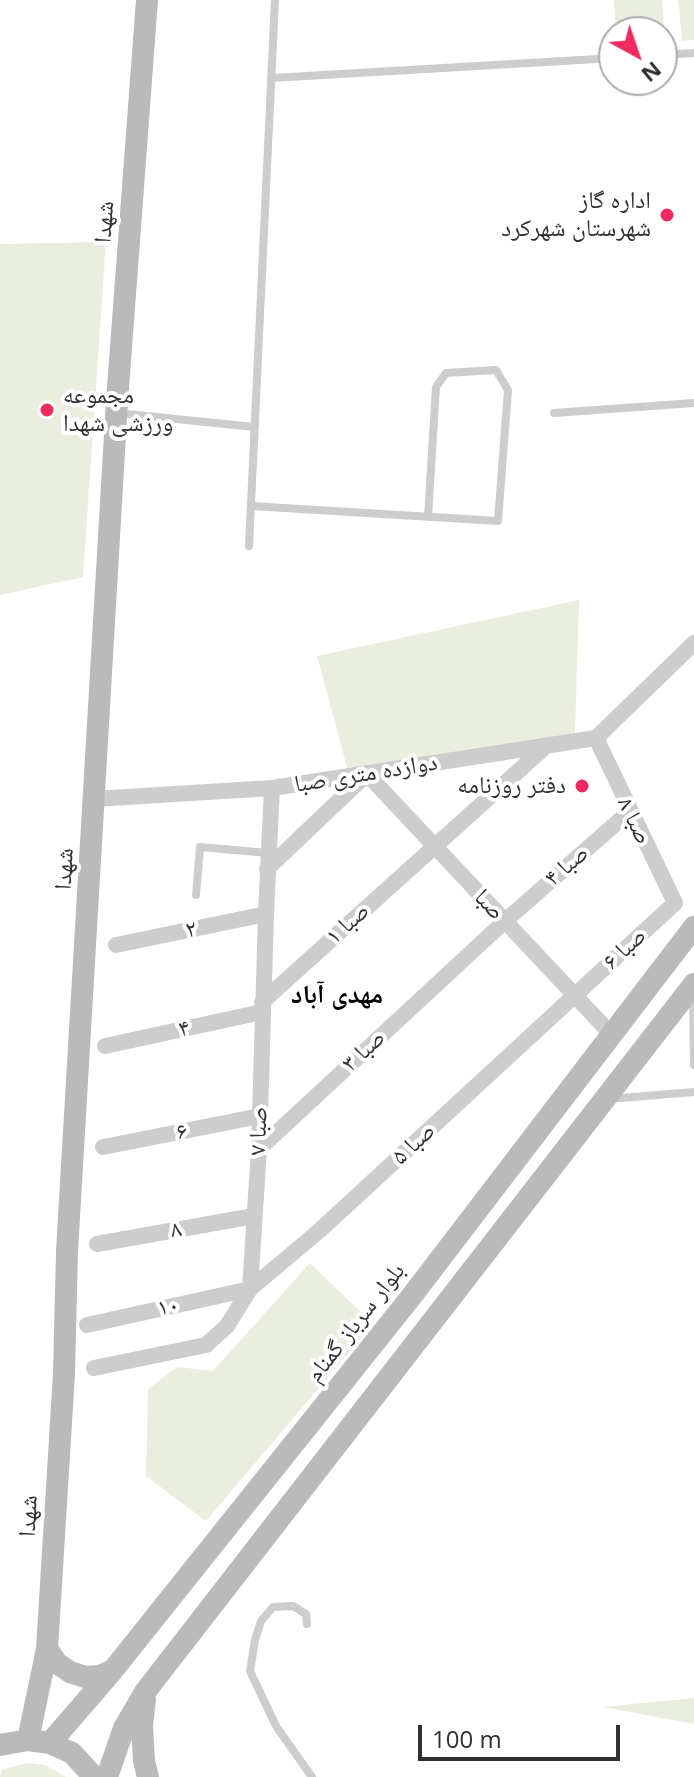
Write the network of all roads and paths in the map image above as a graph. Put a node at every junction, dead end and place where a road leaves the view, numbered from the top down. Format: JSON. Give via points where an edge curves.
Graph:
{"nodes":[{"id":1,"x":147,"y":0,"type":"edge"},
{"id":2,"x":275,"y":0,"type":"edge"},
{"id":3,"x":598,"y":59,"type":"edge"},
{"id":4,"x":272,"y":78,"type":"junction"},
{"id":5,"x":694,"y":403,"type":"edge"},
{"id":6,"x":117,"y":413,"type":"junction"},
{"id":7,"x":554,"y":413,"type":"dead end"},
{"id":8,"x":255,"y":427,"type":"junction"},
{"id":9,"x":251,"y":506,"type":"junction"},
{"id":10,"x":428,"y":517,"type":"junction"},
{"id":11,"x":249,"y":546,"type":"dead end"},
{"id":12,"x":694,"y":643,"type":"edge"},
{"id":13,"x":596,"y":738,"type":"junction"},
{"id":14,"x":546,"y":746,"type":"junction"},
{"id":15,"x":367,"y":774,"type":"junction"},
{"id":16,"x":272,"y":788,"type":"junction"},
{"id":17,"x":95,"y":799,"type":"junction"},
{"id":18,"x":629,"y":812,"type":"junction"},
{"id":19,"x":435,"y":846,"type":"junction"},
{"id":20,"x":268,"y":861,"type":"junction"},
{"id":21,"x":196,"y":895,"type":"dead end"},
{"id":22,"x":675,"y":903,"type":"joint"},
{"id":23,"x":266,"y":914,"type":"junction"},
{"id":24,"x":505,"y":921,"type":"junction"},
{"id":25,"x":694,"y":927,"type":"edge"},
{"id":26,"x":116,"y":945,"type":"dead end"},
{"id":27,"x":693,"y":985,"type":"edge"},
{"id":28,"x":575,"y":996,"type":"junction"},
{"id":29,"x":262,"y":1007,"type":"junction"},
{"id":30,"x":612,"y":1035,"type":"junction"},
{"id":31,"x":105,"y":1046,"type":"dead end"},
{"id":32,"x":694,"y":1065,"type":"edge"},
{"id":33,"x":694,"y":1092,"type":"edge"},
{"id":34,"x":605,"y":1099,"type":"junction"},
{"id":35,"x":260,"y":1116,"type":"junction"},
{"id":36,"x":103,"y":1147,"type":"dead end"},
{"id":37,"x":259,"y":1149,"type":"junction"},
{"id":38,"x":254,"y":1216,"type":"junction"},
{"id":39,"x":97,"y":1244,"type":"dead end"},
{"id":40,"x":250,"y":1289,"type":"junction"},
{"id":41,"x":87,"y":1325,"type":"dead end"},
{"id":42,"x":94,"y":1368,"type":"dead end"},
{"id":43,"x":307,"y":1624,"type":"dead end"},
{"id":44,"x":47,"y":1649,"type":"junction"},
{"id":45,"x":113,"y":1670,"type":"junction"},
{"id":46,"x":145,"y":1692,"type":"junction"},
{"id":47,"x":39,"y":1742,"type":"junction"},
{"id":48,"x":0,"y":1745,"type":"edge"},
{"id":49,"x":94,"y":1777,"type":"edge"},
{"id":50,"x":107,"y":1777,"type":"edge"},
{"id":51,"x":148,"y":1777,"type":"edge"},
{"id":52,"x":312,"y":1777,"type":"edge"}],
"edges":[{"from":1,"to":6,"type":"main road","name":"شهدا"},
{"from":2,"to":4,"type":"lane"},
{"from":3,"to":4,"type":"lane"},
{"from":4,"to":8,"type":"lane"},
{"from":5,"to":7,"type":"lane"},
{"from":6,"to":8,"type":"lane"},
{"from":6,"to":17,"type":"main road","name":"شهدا"},
{"from":8,"to":9,"type":"lane"},
{"from":9,"to":10,"type":"lane"},
{"from":9,"to":11,"type":"lane"},
{"from":10,"to":10,"type":"lane","via":[[498,521],[508,390],[496,370],[446,373],[436,387]]},
{"from":12,"to":13,"type":"street"},
{"from":13,"to":14,"type":"street","name":"دوازده متری صبا"},
{"from":13,"to":18,"type":"street","name":"صبا ۸"},
{"from":14,"to":15,"type":"street","name":"دوازده متری صبا"},
{"from":14,"to":19,"type":"street","name":"صبا ۱"},
{"from":15,"to":16,"type":"street","name":"دوازده متری صبا"},
{"from":15,"to":19,"type":"street","name":"صبا"},
{"from":15,"to":20,"type":"street"},
{"from":16,"to":17,"type":"street","name":"دوازده متری صبا"},
{"from":16,"to":20,"type":"street","name":"صبا ۷"},
{"from":17,"to":44,"type":"main road","name":"شهدا"},
{"from":18,"to":22,"type":"street","name":"صبا ۸"},
{"from":18,"to":24,"type":"street","name":"صبا ۴"},
{"from":19,"to":24,"type":"street","name":"صبا"},
{"from":19,"to":29,"type":"street","name":"صبا ۱"},
{"from":20,"to":21,"type":"lane","via":[[200,847]]},
{"from":20,"to":23,"type":"street","name":"صبا ۷"},
{"from":22,"to":28,"type":"street","name":"صبا ۶"},
{"from":23,"to":26,"type":"street","name":"۲"},
{"from":23,"to":29,"type":"street","name":"صبا ۷"},
{"from":24,"to":28,"type":"street","name":"صبا"},
{"from":24,"to":37,"type":"street","name":"صبا ۳"},
{"from":25,"to":30,"type":"main road","name":"بلوار سرباز گمنام"},
{"from":27,"to":32,"type":"lane"},
{"from":27,"to":34,"type":"main road"},
{"from":28,"to":30,"type":"street","name":"صبا"},
{"from":28,"to":40,"type":"street","name":"صبا ۵"},
{"from":29,"to":31,"type":"street","name":"۴"},
{"from":29,"to":35,"type":"street","name":"صبا ۷"},
{"from":30,"to":45,"type":"main road","name":"بلوار سرباز گمنام"},
{"from":33,"to":34,"type":"lane"},
{"from":34,"to":46,"type":"main road"},
{"from":35,"to":36,"type":"street","name":"۶"},
{"from":35,"to":37,"type":"street","name":"صبا ۷"},
{"from":37,"to":38,"type":"street","name":"صبا ۷"},
{"from":38,"to":39,"type":"street","name":"۸"},
{"from":38,"to":40,"type":"street","name":"صبا ۷"},
{"from":40,"to":41,"type":"street","name":"۱۰"},
{"from":40,"to":42,"type":"street","name":"صبا ۷","via":[[227,1326],[206,1345]]},
{"from":43,"to":52,"type":"lane","via":[[306,1614],[293,1606],[273,1607],[261,1621],[250,1671],[276,1726]]},
{"from":44,"to":45,"type":"main road","via":[[57,1663],[85,1677]]},
{"from":44,"to":47,"type":"main road","name":"شهدا"},
{"from":45,"to":47,"type":"main road","name":"بلوار سرباز گمنام"},
{"from":46,"to":50,"type":"main road","via":[[124,1728]]},
{"from":46,"to":51,"type":"main road","via":[[142,1726]]},
{"from":47,"to":48,"type":"main road"},
{"from":47,"to":49,"type":"main road","via":[[72,1753]]}]}
